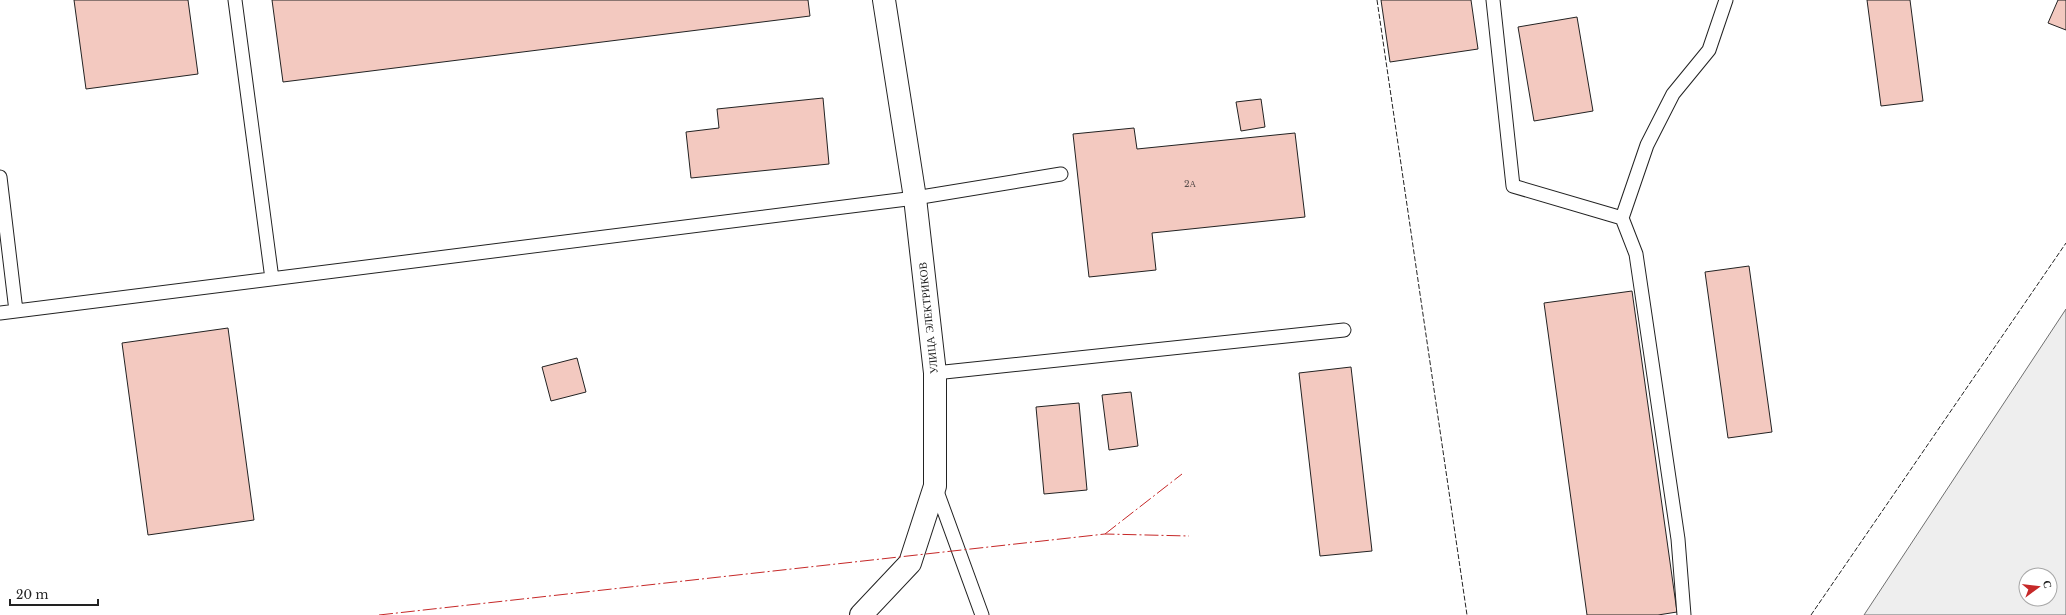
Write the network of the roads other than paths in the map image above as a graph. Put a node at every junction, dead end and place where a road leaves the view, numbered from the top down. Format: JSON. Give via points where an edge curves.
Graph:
{"nodes":[{"id":1,"x":235,"y":0,"type":"edge"},
{"id":2,"x":884,"y":0,"type":"edge"},
{"id":3,"x":1493,"y":0,"type":"edge"},
{"id":4,"x":1726,"y":0,"type":"edge"},
{"id":5,"x":1060,"y":174,"type":"dead end"},
{"id":6,"x":0,"y":177,"type":"edge"},
{"id":7,"x":915,"y":198,"type":"junction"},
{"id":8,"x":1622,"y":218,"type":"junction"},
{"id":9,"x":272,"y":279,"type":"junction"},
{"id":10,"x":16,"y":311,"type":"junction"},
{"id":11,"x":0,"y":313,"type":"edge"},
{"id":12,"x":1344,"y":330,"type":"dead end"},
{"id":13,"x":935,"y":373,"type":"junction"},
{"id":14,"x":936,"y":486,"type":"junction"},
{"id":15,"x":861,"y":615,"type":"edge"},
{"id":16,"x":982,"y":615,"type":"edge"},
{"id":17,"x":1684,"y":615,"type":"edge"}],
"edges":[{"from":1,"to":9,"type":"lane"},
{"from":2,"to":7,"type":"street","name":"УЛИЦА ЭЛЕКТРИКОВ"},
{"from":3,"to":8,"type":"lane","via":[[1513,186]]},
{"from":4,"to":8,"type":"lane","via":[[1710,50],[1673,94],[1647,145]]},
{"from":5,"to":7,"type":"lane"},
{"from":6,"to":10,"type":"lane"},
{"from":7,"to":9,"type":"lane"},
{"from":7,"to":13,"type":"street","name":"УЛИЦА ЭЛЕКТРИКОВ"},
{"from":8,"to":17,"type":"lane","via":[[1636,254],[1678,539]]},
{"from":9,"to":10,"type":"lane"},
{"from":10,"to":11,"type":"lane"},
{"from":12,"to":13,"type":"lane"},
{"from":13,"to":14,"type":"street","name":"УЛИЦА ЭЛЕКТРИКОВ"},
{"from":14,"to":15,"type":"street","name":"УЛИЦА ЭЛЕКТРИКОВ","via":[[910,563]]},
{"from":14,"to":16,"type":"lane"}]}
